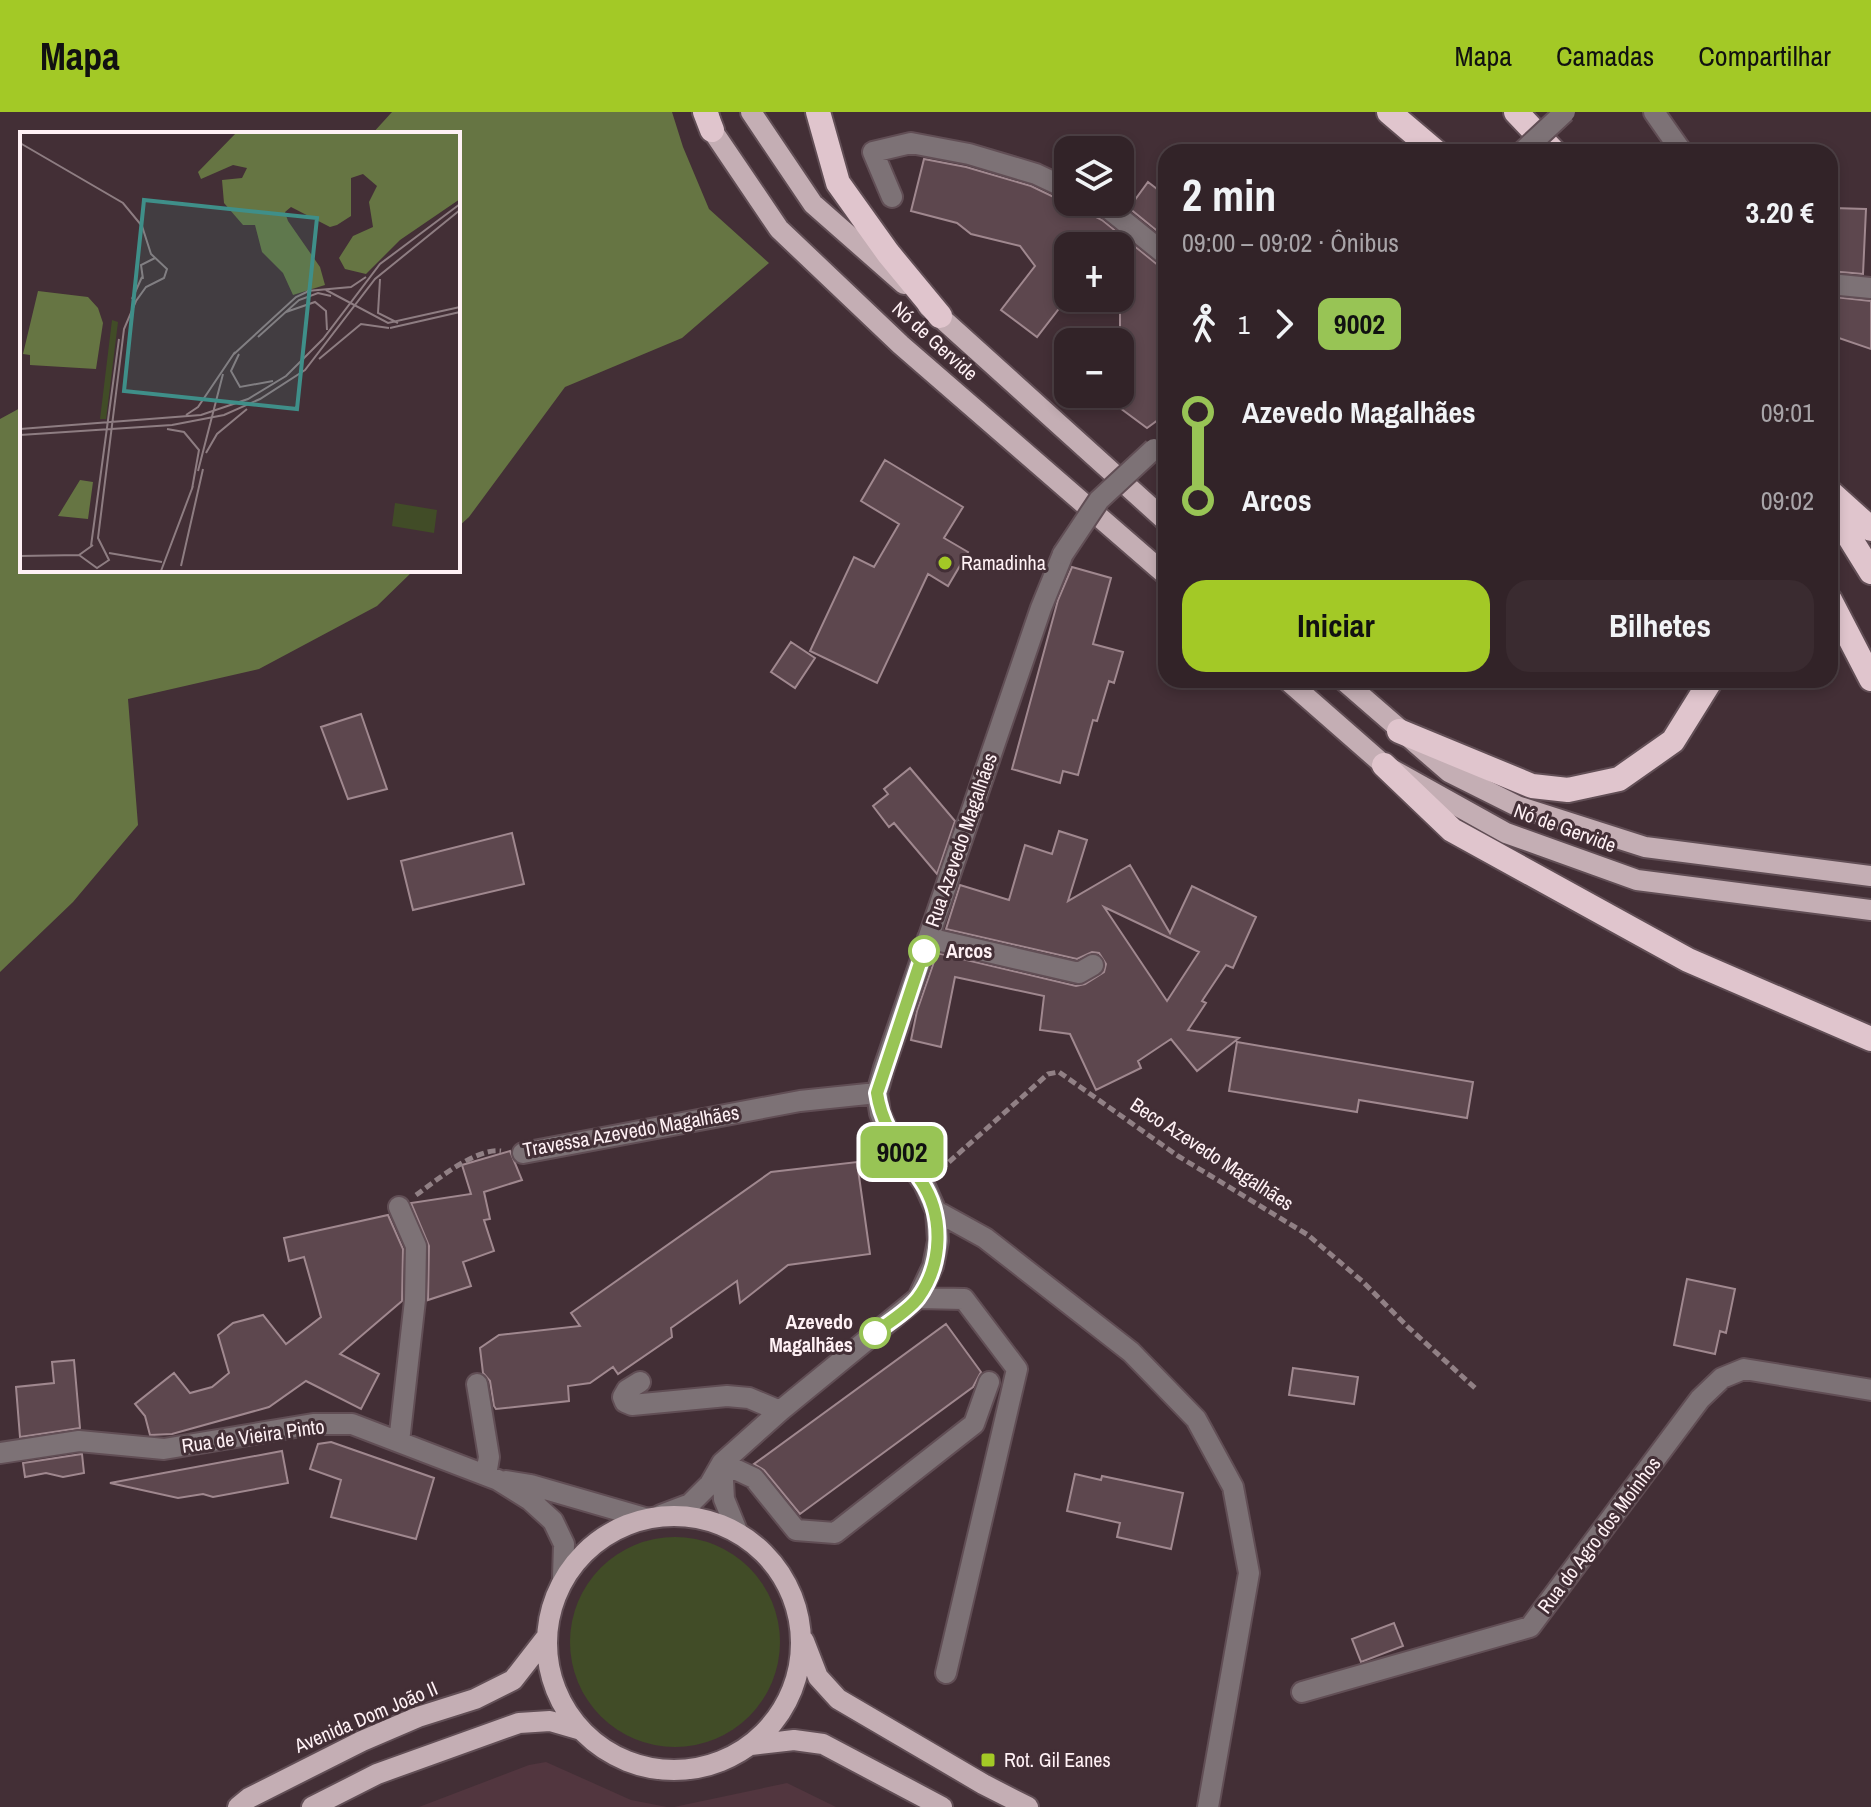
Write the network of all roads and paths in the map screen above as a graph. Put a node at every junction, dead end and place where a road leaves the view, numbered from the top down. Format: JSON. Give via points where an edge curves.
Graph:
{"nodes":[{"id":1,"x":751,"y":112,"type":"edge"},
{"id":2,"x":818,"y":112,"type":"edge"},
{"id":3,"x":1389,"y":112,"type":"edge"},
{"id":4,"x":1516,"y":112,"type":"edge"},
{"id":5,"x":1565,"y":112,"type":"edge"},
{"id":6,"x":1654,"y":112,"type":"edge"},
{"id":7,"x":708,"y":118,"type":"edge"},
{"id":8,"x":1427,"y":144,"type":"edge"},
{"id":9,"x":1531,"y":144,"type":"edge"},
{"id":10,"x":1546,"y":144,"type":"edge"},
{"id":11,"x":1676,"y":144,"type":"edge"},
{"id":12,"x":1054,"y":182,"type":"edge"},
{"id":13,"x":892,"y":197,"type":"dead end"},
{"id":14,"x":1118,"y":216,"type":"edge"},
{"id":15,"x":1158,"y":249,"type":"edge"},
{"id":16,"x":1838,"y":285,"type":"edge"},
{"id":17,"x":1871,"y":288,"type":"edge"},
{"id":18,"x":940,"y":316,"type":"junction"},
{"id":19,"x":1158,"y":446,"type":"edge"},
{"id":20,"x":1838,"y":499,"type":"edge"},
{"id":21,"x":1158,"y":514,"type":"edge"},
{"id":22,"x":1838,"y":519,"type":"edge"},
{"id":23,"x":1871,"y":529,"type":"edge"},
{"id":24,"x":1158,"y":568,"type":"edge"},
{"id":25,"x":1871,"y":572,"type":"edge"},
{"id":26,"x":1838,"y":615,"type":"edge"},
{"id":27,"x":1871,"y":679,"type":"edge"},
{"id":28,"x":1296,"y":688,"type":"edge"},
{"id":29,"x":1352,"y":688,"type":"edge"},
{"id":30,"x":1706,"y":688,"type":"edge"},
{"id":31,"x":1399,"y":731,"type":"junction"},
{"id":32,"x":1384,"y":765,"type":"junction"},
{"id":33,"x":1871,"y":876,"type":"edge"},
{"id":34,"x":1871,"y":910,"type":"edge"},
{"id":35,"x":928,"y":938,"type":"junction"},
{"id":36,"x":1093,"y":965,"type":"dead end"},
{"id":37,"x":1871,"y":1039,"type":"edge"},
{"id":38,"x":877,"y":1093,"type":"junction"},
{"id":39,"x":523,"y":1153,"type":"joint"},
{"id":40,"x":924,"y":1184,"type":"junction"},
{"id":41,"x":399,"y":1207,"type":"joint"},
{"id":42,"x":936,"y":1211,"type":"junction"},
{"id":43,"x":918,"y":1298,"type":"junction"},
{"id":44,"x":640,"y":1382,"type":"dead end"},
{"id":45,"x":989,"y":1382,"type":"dead end"},
{"id":46,"x":477,"y":1384,"type":"dead end"},
{"id":47,"x":1475,"y":1388,"type":"dead end"},
{"id":48,"x":1871,"y":1390,"type":"edge"},
{"id":49,"x":780,"y":1411,"type":"junction"},
{"id":50,"x":399,"y":1442,"type":"junction"},
{"id":51,"x":0,"y":1453,"type":"edge"},
{"id":52,"x":722,"y":1463,"type":"junction"},
{"id":53,"x":492,"y":1478,"type":"junction"},
{"id":54,"x":653,"y":1517,"type":"junction"},
{"id":55,"x":737,"y":1531,"type":"junction"},
{"id":56,"x":563,"y":1578,"type":"junction"},
{"id":57,"x":801,"y":1633,"type":"junction"},
{"id":58,"x":545,"y":1639,"type":"junction"},
{"id":59,"x":946,"y":1673,"type":"dead end"},
{"id":60,"x":1302,"y":1692,"type":"dead end"},
{"id":61,"x":581,"y":1730,"type":"junction"},
{"id":62,"x":751,"y":1745,"type":"junction"},
{"id":63,"x":901,"y":1785,"type":"junction"},
{"id":64,"x":238,"y":1807,"type":"edge"},
{"id":65,"x":312,"y":1807,"type":"edge"},
{"id":66,"x":917,"y":1807,"type":"edge"},
{"id":67,"x":942,"y":1807,"type":"edge"},
{"id":68,"x":1028,"y":1807,"type":"edge"},
{"id":69,"x":1208,"y":1807,"type":"edge"}],
"edges":[{"from":1,"to":18,"type":"main road","name":"Nó de Gervide","via":[[813,204]]},
{"from":2,"to":18,"type":"highway","via":[[838,183]]},
{"from":3,"to":8,"type":"highway"},
{"from":4,"to":10,"type":"highway"},
{"from":5,"to":9,"type":"street","bridge":true},
{"from":6,"to":11,"type":"street"},
{"from":7,"to":24,"type":"main road","name":"Nó de Gervide","via":[[779,229],[901,345]]},
{"from":12,"to":13,"type":"street","via":[[969,154],[911,143],[873,152]]},
{"from":14,"to":15,"type":"street"},
{"from":16,"to":17,"type":"street"},
{"from":18,"to":21,"type":"main road","name":"Nó de Gervide"},
{"from":19,"to":35,"type":"street","name":"Rua Azevedo Magalhães","bridge":true,"via":[[1099,500],[1063,554]]},
{"from":20,"to":23,"type":"highway"},
{"from":22,"to":25,"type":"highway"},
{"from":26,"to":27,"type":"highway"},
{"from":28,"to":32,"type":"main road","name":"Nó de Gervide"},
{"from":29,"to":31,"type":"main road","name":"Nó de Gervide"},
{"from":30,"to":31,"type":"highway","via":[[1673,741],[1619,779],[1568,790],[1532,786]]},
{"from":31,"to":33,"type":"main road","name":"Nó de Gervide","via":[[1449,772],[1517,806],[1645,847]]},
{"from":32,"to":34,"type":"main road","name":"Nó de Gervide","via":[[1506,833],[1637,880]]},
{"from":32,"to":37,"type":"highway","via":[[1452,830],[1688,960]]},
{"from":35,"to":36,"type":"street","via":[[1079,973]]},
{"from":35,"to":38,"type":"street","name":"Rua Azevedo Magalhães"},
{"from":38,"to":39,"type":"street","name":"Travessa Azevedo Magalhães","via":[[800,1101]]},
{"from":38,"to":40,"type":"street","via":[[888,1132]]},
{"from":39,"to":41,"type":"path","name":"Travessa Azevedo Magalhães","via":[[492,1150],[458,1166]]},
{"from":40,"to":42,"type":"street"},
{"from":40,"to":47,"type":"path","name":"Beco Azevedo Magalhães","via":[[1048,1074],[1059,1072],[1178,1156],[1308,1235]]},
{"from":41,"to":50,"type":"street","via":[[416,1246]]},
{"from":42,"to":43,"type":"street","via":[[933,1266]]},
{"from":42,"to":69,"type":"street","via":[[985,1238],[1131,1352],[1196,1419],[1233,1487],[1249,1573]]},
{"from":43,"to":49,"type":"street"},
{"from":43,"to":59,"type":"street","via":[[964,1299],[1017,1369]]},
{"from":44,"to":49,"type":"street","via":[[627,1390],[625,1402],[727,1396],[749,1398]]},
{"from":45,"to":52,"type":"street","via":[[974,1424],[835,1533],[796,1530],[754,1478]]},
{"from":46,"to":53,"type":"street"},
{"from":48,"to":60,"type":"street","name":"Rua do Agro dos Moinhos","via":[[1744,1369],[1722,1378],[1700,1399],[1530,1627]]},
{"from":49,"to":52,"type":"street"},
{"from":50,"to":51,"type":"street","name":"Rua de Vieira Pinto","via":[[352,1424],[313,1424],[164,1449],[79,1441]]},
{"from":50,"to":53,"type":"street","name":"Rua de Vieira Pinto"},
{"from":52,"to":54,"type":"street","via":[[690,1504]]},
{"from":52,"to":55,"type":"street","via":[[724,1499]]},
{"from":53,"to":54,"type":"street","name":"Rua de Vieira Pinto"},
{"from":53,"to":56,"type":"street","name":"Rua de Vieira Pinto","via":[[553,1521],[564,1544]]},
{"from":54,"to":55,"type":"main road","via":[[700,1518]]},
{"from":54,"to":56,"type":"main road","via":[[612,1530]]},
{"from":55,"to":57,"type":"main road","via":[[769,1558],[791,1593]]},
{"from":56,"to":58,"type":"main road"},
{"from":57,"to":62,"type":"main road","via":[[800,1665],[790,1695],[774,1723]]},
{"from":57,"to":68,"type":"main road","via":[[818,1677],[838,1699]]},
{"from":58,"to":61,"type":"main road","via":[[555,1689]]},
{"from":58,"to":64,"type":"main road","name":"Avenida Dom João II","via":[[513,1680],[362,1741]]},
{"from":61,"to":62,"type":"main road","via":[[599,1747],[636,1765],[675,1771],[715,1764]]},
{"from":61,"to":65,"type":"main road","via":[[550,1721],[519,1723],[377,1774]]},
{"from":62,"to":63,"type":"main road","via":[[794,1740],[823,1744]]},
{"from":63,"to":66,"type":"street"},
{"from":63,"to":67,"type":"main road"}]}
